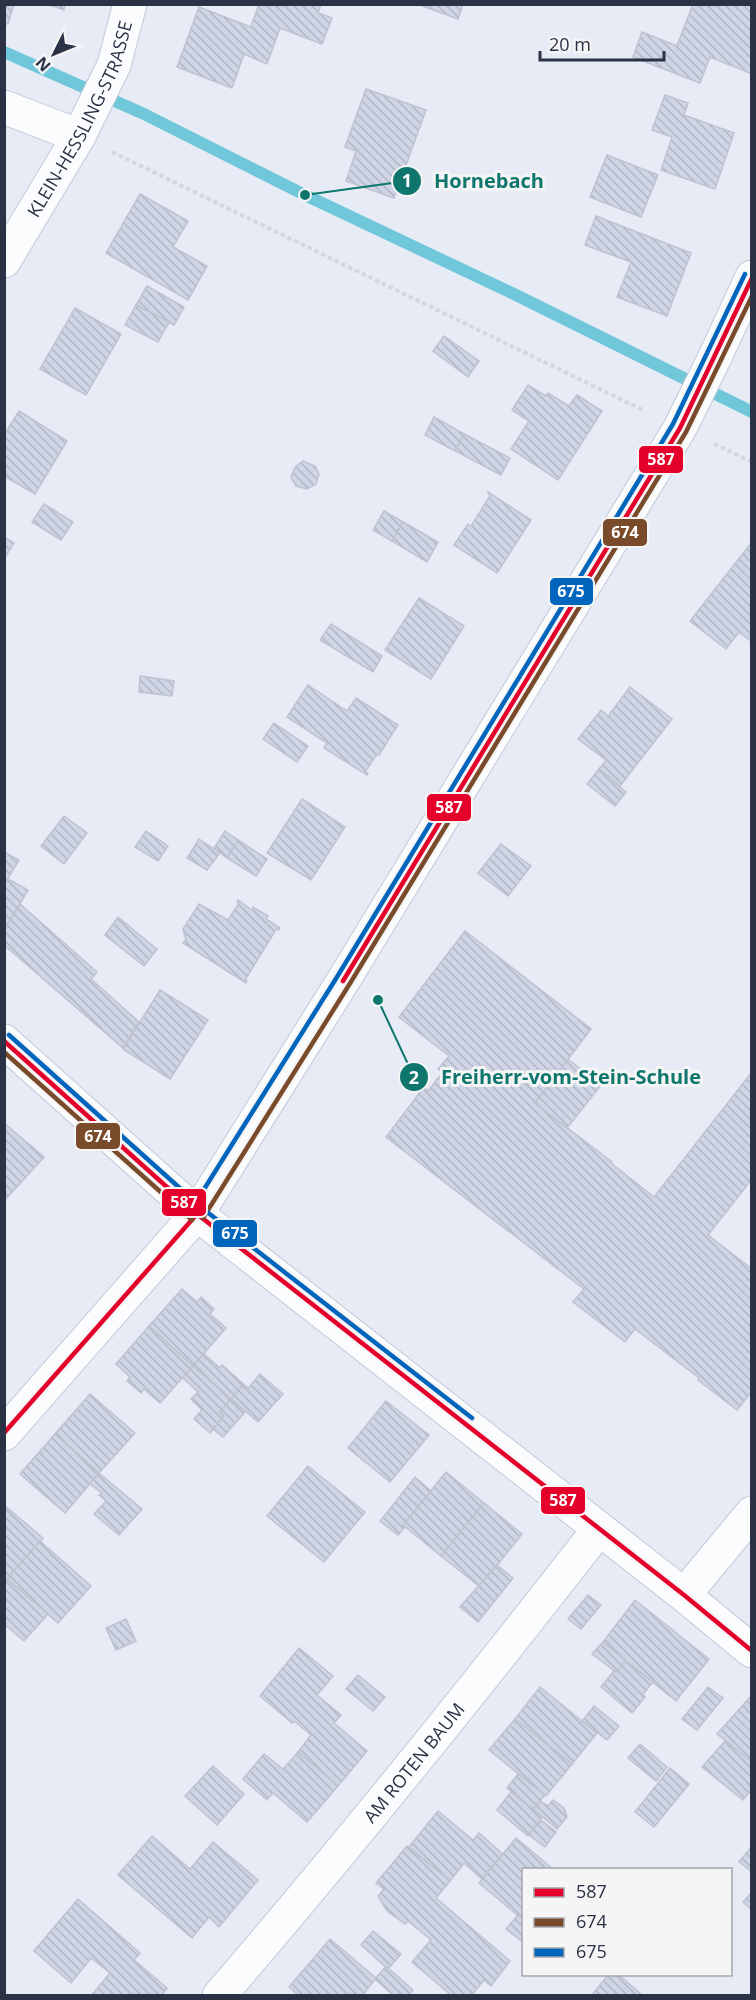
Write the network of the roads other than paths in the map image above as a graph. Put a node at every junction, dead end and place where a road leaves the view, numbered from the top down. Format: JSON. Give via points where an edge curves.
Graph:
{"nodes":[{"id":1,"x":130,"y":4,"type":"edge"},
{"id":2,"x":4,"y":107,"type":"edge"},
{"id":3,"x":79,"y":136,"type":"junction"},
{"id":4,"x":4,"y":261,"type":"edge"},
{"id":5,"x":752,"y":277,"type":"edge"},
{"id":6,"x":4,"y":1041,"type":"edge"},
{"id":7,"x":198,"y":1214,"type":"junction"},
{"id":8,"x":4,"y":1434,"type":"edge"},
{"id":9,"x":752,"y":1513,"type":"edge"},
{"id":10,"x":599,"y":1529,"type":"junction"},
{"id":11,"x":684,"y":1595,"type":"junction"},
{"id":12,"x":752,"y":1651,"type":"edge"},
{"id":13,"x":224,"y":1994,"type":"edge"}],
"edges":[{"from":1,"to":3,"type":"street","name":"KLEIN-HESSLING-STRASSE","via":[[114,64]]},
{"from":2,"to":3,"type":"street"},
{"from":3,"to":4,"type":"street","name":"KLEIN-HESSLING-STRASSE"},
{"from":5,"to":7,"type":"street","via":[[680,428]]},
{"from":6,"to":7,"type":"street"},
{"from":7,"to":8,"type":"street"},
{"from":7,"to":10,"type":"street"},
{"from":9,"to":11,"type":"street"},
{"from":10,"to":11,"type":"street"},
{"from":10,"to":13,"type":"street","name":"AM ROTEN BAUM"},
{"from":11,"to":12,"type":"street"}]}
